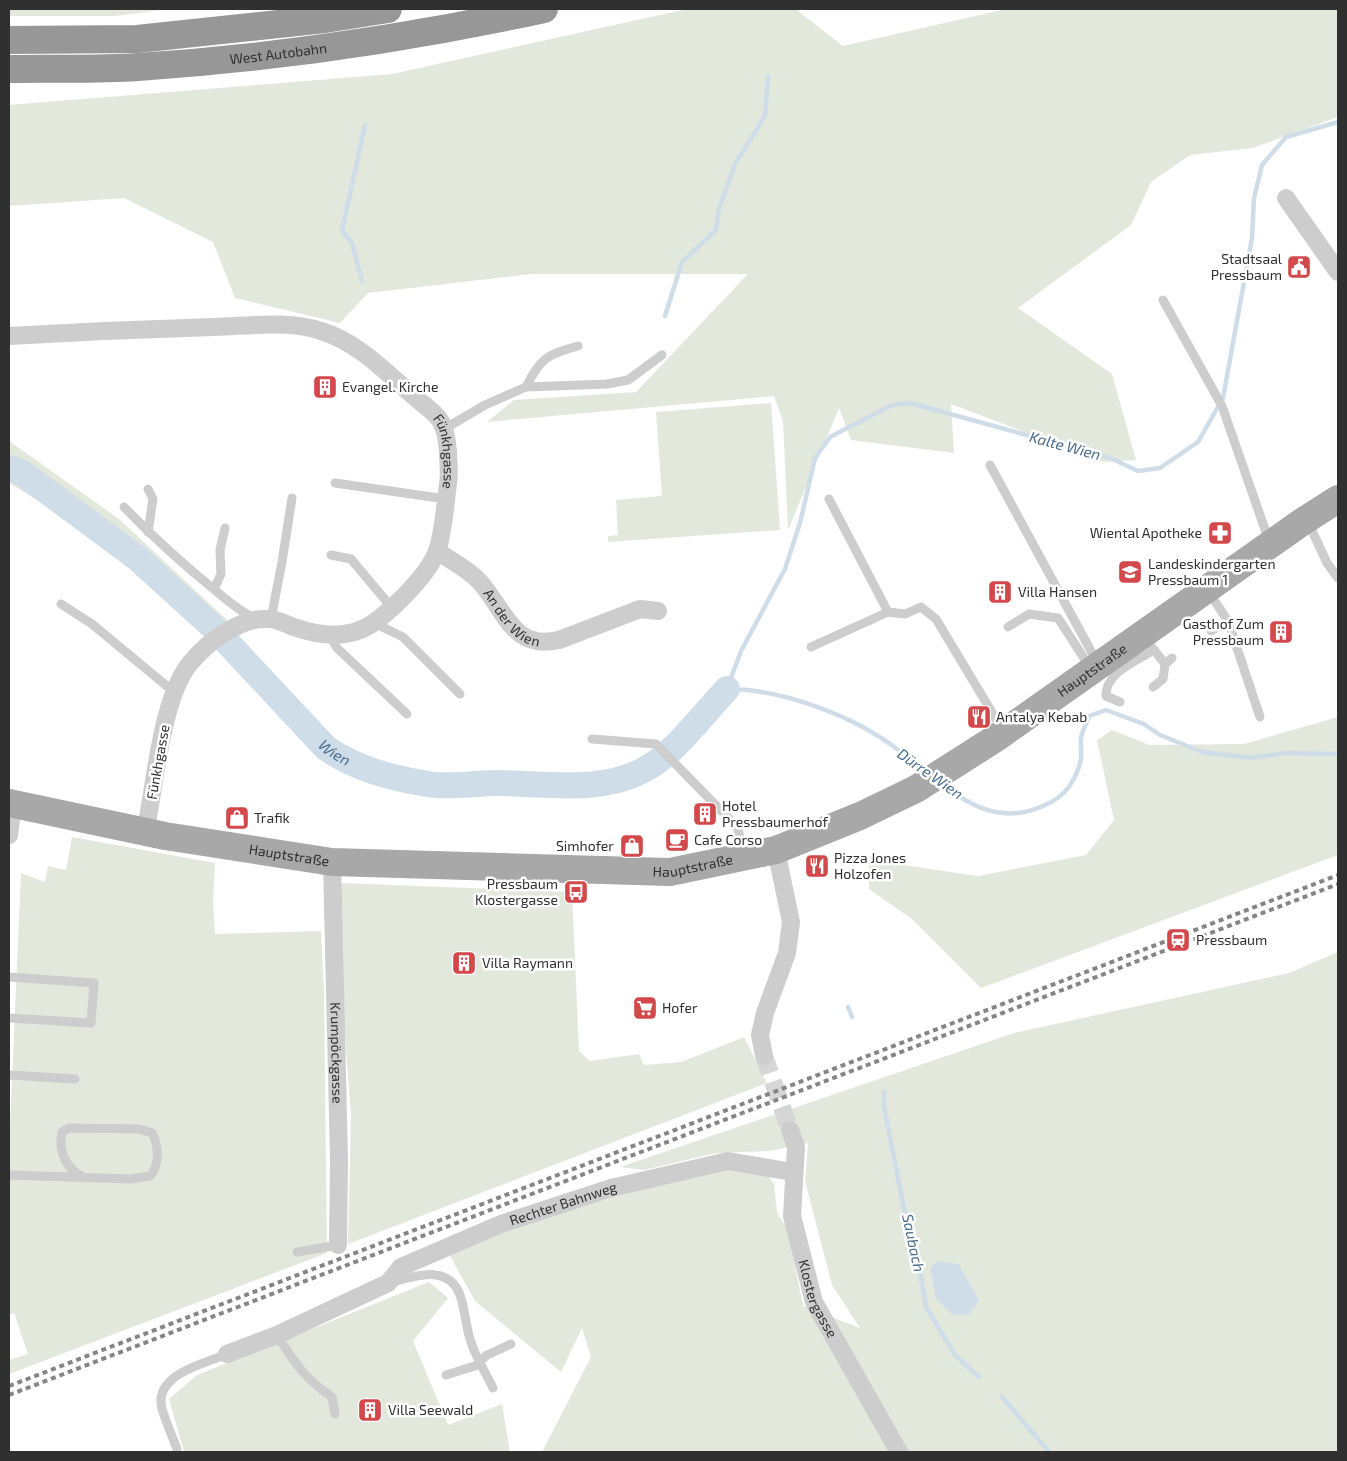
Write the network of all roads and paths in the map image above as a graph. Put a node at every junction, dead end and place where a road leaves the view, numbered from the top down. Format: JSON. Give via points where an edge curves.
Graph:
{"nodes":[{"id":1,"x":388,"y":9,"type":"edge"},
{"id":2,"x":544,"y":9,"type":"edge"},
{"id":3,"x":9,"y":40,"type":"edge"},
{"id":4,"x":9,"y":69,"type":"edge"},
{"id":5,"x":1286,"y":198,"type":"dead end"},
{"id":6,"x":1338,"y":272,"type":"edge"},
{"id":7,"x":1163,"y":300,"type":"dead end"},
{"id":8,"x":9,"y":336,"type":"edge"},
{"id":9,"x":578,"y":346,"type":"dead end"},
{"id":10,"x":662,"y":355,"type":"dead end"},
{"id":11,"x":526,"y":387,"type":"junction"},
{"id":12,"x":446,"y":428,"type":"junction"},
{"id":13,"x":990,"y":465,"type":"dead end"},
{"id":14,"x":335,"y":483,"type":"dead end"},
{"id":15,"x":148,"y":488,"type":"dead end"},
{"id":16,"x":292,"y":498,"type":"dead end"},
{"id":17,"x":446,"y":499,"type":"junction"},
{"id":18,"x":829,"y":499,"type":"dead end"},
{"id":19,"x":1338,"y":499,"type":"edge"},
{"id":20,"x":124,"y":507,"type":"dead end"},
{"id":21,"x":1307,"y":519,"type":"junction"},
{"id":22,"x":225,"y":528,"type":"dead end"},
{"id":23,"x":148,"y":532,"type":"junction"},
{"id":24,"x":1270,"y":546,"type":"junction"},
{"id":25,"x":438,"y":551,"type":"junction"},
{"id":26,"x":331,"y":555,"type":"dead end"},
{"id":27,"x":1338,"y":578,"type":"edge"},
{"id":28,"x":214,"y":589,"type":"junction"},
{"id":29,"x":1207,"y":590,"type":"junction"},
{"id":30,"x":61,"y":604,"type":"dead end"},
{"id":31,"x":392,"y":608,"type":"junction"},
{"id":32,"x":658,"y":611,"type":"dead end"},
{"id":33,"x":888,"y":612,"type":"junction"},
{"id":34,"x":263,"y":619,"type":"junction"},
{"id":35,"x":1228,"y":620,"type":"junction"},
{"id":36,"x":374,"y":623,"type":"junction"},
{"id":37,"x":1008,"y":627,"type":"dead end"},
{"id":38,"x":1211,"y":632,"type":"dead end"},
{"id":39,"x":331,"y":637,"type":"junction"},
{"id":40,"x":1148,"y":642,"type":"junction"},
{"id":41,"x":811,"y":647,"type":"dead end"},
{"id":42,"x":1095,"y":667,"type":"junction"},
{"id":43,"x":1153,"y":687,"type":"dead end"},
{"id":44,"x":174,"y":692,"type":"junction"},
{"id":45,"x":460,"y":694,"type":"dead end"},
{"id":46,"x":1120,"y":702,"type":"dead end"},
{"id":47,"x":407,"y":714,"type":"dead end"},
{"id":48,"x":1260,"y":717,"type":"dead end"},
{"id":49,"x":1004,"y":733,"type":"junction"},
{"id":50,"x":592,"y":739,"type":"dead end"},
{"id":51,"x":11,"y":804,"type":"edge"},
{"id":52,"x":145,"y":833,"type":"junction"},
{"id":53,"x":9,"y":835,"type":"edge"},
{"id":54,"x":776,"y":850,"type":"junction"},
{"id":55,"x":746,"y":856,"type":"junction"},
{"id":56,"x":332,"y":862,"type":"junction"},
{"id":57,"x":9,"y":977,"type":"edge"},
{"id":58,"x":9,"y":1018,"type":"edge"},
{"id":59,"x":764,"y":1056,"type":"tunnel mouth"},
{"id":60,"x":9,"y":1075,"type":"edge"},
{"id":61,"x":75,"y":1079,"type":"dead end"},
{"id":62,"x":790,"y":1130,"type":"tunnel mouth"},
{"id":63,"x":67,"y":1163,"type":"junction"},
{"id":64,"x":793,"y":1172,"type":"junction"},
{"id":65,"x":9,"y":1176,"type":"edge"},
{"id":66,"x":62,"y":1176,"type":"junction"},
{"id":67,"x":81,"y":1176,"type":"junction"},
{"id":68,"x":338,"y":1245,"type":"joint"},
{"id":69,"x":297,"y":1252,"type":"dead end"},
{"id":70,"x":388,"y":1283,"type":"junction"},
{"id":71,"x":277,"y":1335,"type":"junction"},
{"id":72,"x":511,"y":1344,"type":"dead end"},
{"id":73,"x":227,"y":1354,"type":"joint"},
{"id":74,"x":481,"y":1362,"type":"junction"},
{"id":75,"x":446,"y":1375,"type":"dead end"},
{"id":76,"x":493,"y":1388,"type":"dead end"},
{"id":77,"x":335,"y":1414,"type":"dead end"},
{"id":78,"x":177,"y":1449,"type":"dead end"},
{"id":79,"x":899,"y":1452,"type":"edge"}],
"edges":[{"from":1,"to":3,"type":"highway","name":"West Autobahn","via":[[137,39]]},
{"from":2,"to":4,"type":"highway","name":"West Autobahn","via":[[331,48],[137,67]]},
{"from":5,"to":6,"type":"street"},
{"from":7,"to":24,"type":"lane","via":[[1222,406]]},
{"from":8,"to":12,"type":"street","name":"Fünkhgasse","via":[[280,325],[321,331],[350,345],[378,365],[433,412]]},
{"from":9,"to":11,"type":"lane","via":[[550,354]]},
{"from":10,"to":11,"type":"lane","via":[[628,380],[607,384]]},
{"from":11,"to":12,"type":"lane","via":[[485,405]]},
{"from":12,"to":17,"type":"street","name":"Fünkhgasse","via":[[449,477]]},
{"from":13,"to":42,"type":"lane"},
{"from":14,"to":17,"type":"lane"},
{"from":15,"to":23,"type":"lane","via":[[153,499]]},
{"from":16,"to":34,"type":"lane","via":[[282,562]]},
{"from":17,"to":25,"type":"street","name":"Fünkhgasse"},
{"from":18,"to":33,"type":"lane"},
{"from":19,"to":21,"type":"main road","name":"Hauptstraße"},
{"from":20,"to":23,"type":"lane"},
{"from":21,"to":24,"type":"main road","name":"Hauptstraße"},
{"from":21,"to":27,"type":"lane","via":[[1326,563]]},
{"from":22,"to":28,"type":"lane","via":[[220,550],[221,574]]},
{"from":23,"to":28,"type":"lane"},
{"from":24,"to":29,"type":"main road","name":"Hauptstraße"},
{"from":25,"to":31,"type":"street","name":"Fünkhgasse","via":[[411,591]]},
{"from":25,"to":32,"type":"street","name":"An der Wien","via":[[478,580],[518,632],[532,642],[559,640],[640,609]]},
{"from":26,"to":31,"type":"lane","via":[[351,559]]},
{"from":28,"to":34,"type":"lane","via":[[241,612]]},
{"from":29,"to":35,"type":"lane"},
{"from":29,"to":40,"type":"main road","name":"Hauptstraße"},
{"from":30,"to":44,"type":"lane","via":[[92,624]]},
{"from":31,"to":36,"type":"street","name":"Fünkhgasse"},
{"from":33,"to":41,"type":"lane"},
{"from":33,"to":49,"type":"lane","via":[[905,614],[921,607],[936,618]]},
{"from":34,"to":39,"type":"street","name":"Fünkhgasse"},
{"from":34,"to":44,"type":"street","name":"Fünkhgasse","via":[[238,625],[206,647],[190,664]]},
{"from":35,"to":38,"type":"lane"},
{"from":35,"to":48,"type":"lane"},
{"from":36,"to":39,"type":"street","name":"Fünkhgasse","via":[[354,633]]},
{"from":36,"to":45,"type":"lane","via":[[403,637]]},
{"from":37,"to":42,"type":"lane","via":[[1029,614],[1058,618]]},
{"from":39,"to":47,"type":"lane","via":[[337,648]]},
{"from":40,"to":42,"type":"main road","name":"Hauptstraße"},
{"from":40,"to":43,"type":"lane","via":[[1169,661],[1163,680]]},
{"from":40,"to":46,"type":"lane","via":[[1106,686],[1106,696]]},
{"from":42,"to":49,"type":"main road","name":"Hauptstraße"},
{"from":44,"to":52,"type":"street","name":"Fünkhgasse","via":[[168,707]]},
{"from":49,"to":54,"type":"main road","name":"Hauptstraße","via":[[916,789]]},
{"from":50,"to":55,"type":"lane","via":[[656,744],[737,827]]},
{"from":51,"to":52,"type":"main road","name":"Hauptstraße"},
{"from":51,"to":53,"type":"street"},
{"from":52,"to":56,"type":"main road","name":"Hauptstraße"},
{"from":54,"to":55,"type":"main road","name":"Hauptstraße"},
{"from":54,"to":59,"type":"street","via":[[790,922],[787,953],[764,1013],[760,1035]]},
{"from":55,"to":56,"type":"main road","name":"Hauptstraße","via":[[670,872]]},
{"from":56,"to":68,"type":"street","name":"Krumpöckgasse"},
{"from":57,"to":58,"type":"lane","via":[[94,983],[91,1023]]},
{"from":60,"to":61,"type":"lane"},
{"from":62,"to":64,"type":"street","name":"Klostergasse","via":[[796,1147]]},
{"from":63,"to":66,"type":"lane"},
{"from":63,"to":67,"type":"lane"},
{"from":63,"to":67,"type":"lane","via":[[62,1156],[60,1140],[62,1132],[69,1128],[139,1129],[152,1133],[157,1142],[155,1170],[150,1176],[130,1179]]},
{"from":64,"to":70,"type":"street","name":"Rechter Bahnweg","via":[[728,1161],[611,1188],[492,1228],[401,1267]]},
{"from":64,"to":79,"type":"street","name":"Klostergasse","via":[[792,1216],[814,1302]]},
{"from":65,"to":66,"type":"lane"},
{"from":66,"to":67,"type":"lane"},
{"from":68,"to":69,"type":"lane"},
{"from":70,"to":71,"type":"street","name":"Rechter Bahnweg"},
{"from":70,"to":74,"type":"lane","via":[[423,1273],[438,1274],[452,1282],[461,1296],[470,1340]]},
{"from":71,"to":73,"type":"street"},
{"from":71,"to":77,"type":"lane","via":[[295,1365],[332,1397]]},
{"from":72,"to":74,"type":"lane","via":[[487,1354]]},
{"from":73,"to":78,"type":"lane","via":[[177,1374],[164,1387],[161,1406]]},
{"from":74,"to":75,"type":"lane"},
{"from":74,"to":76,"type":"lane"}]}
